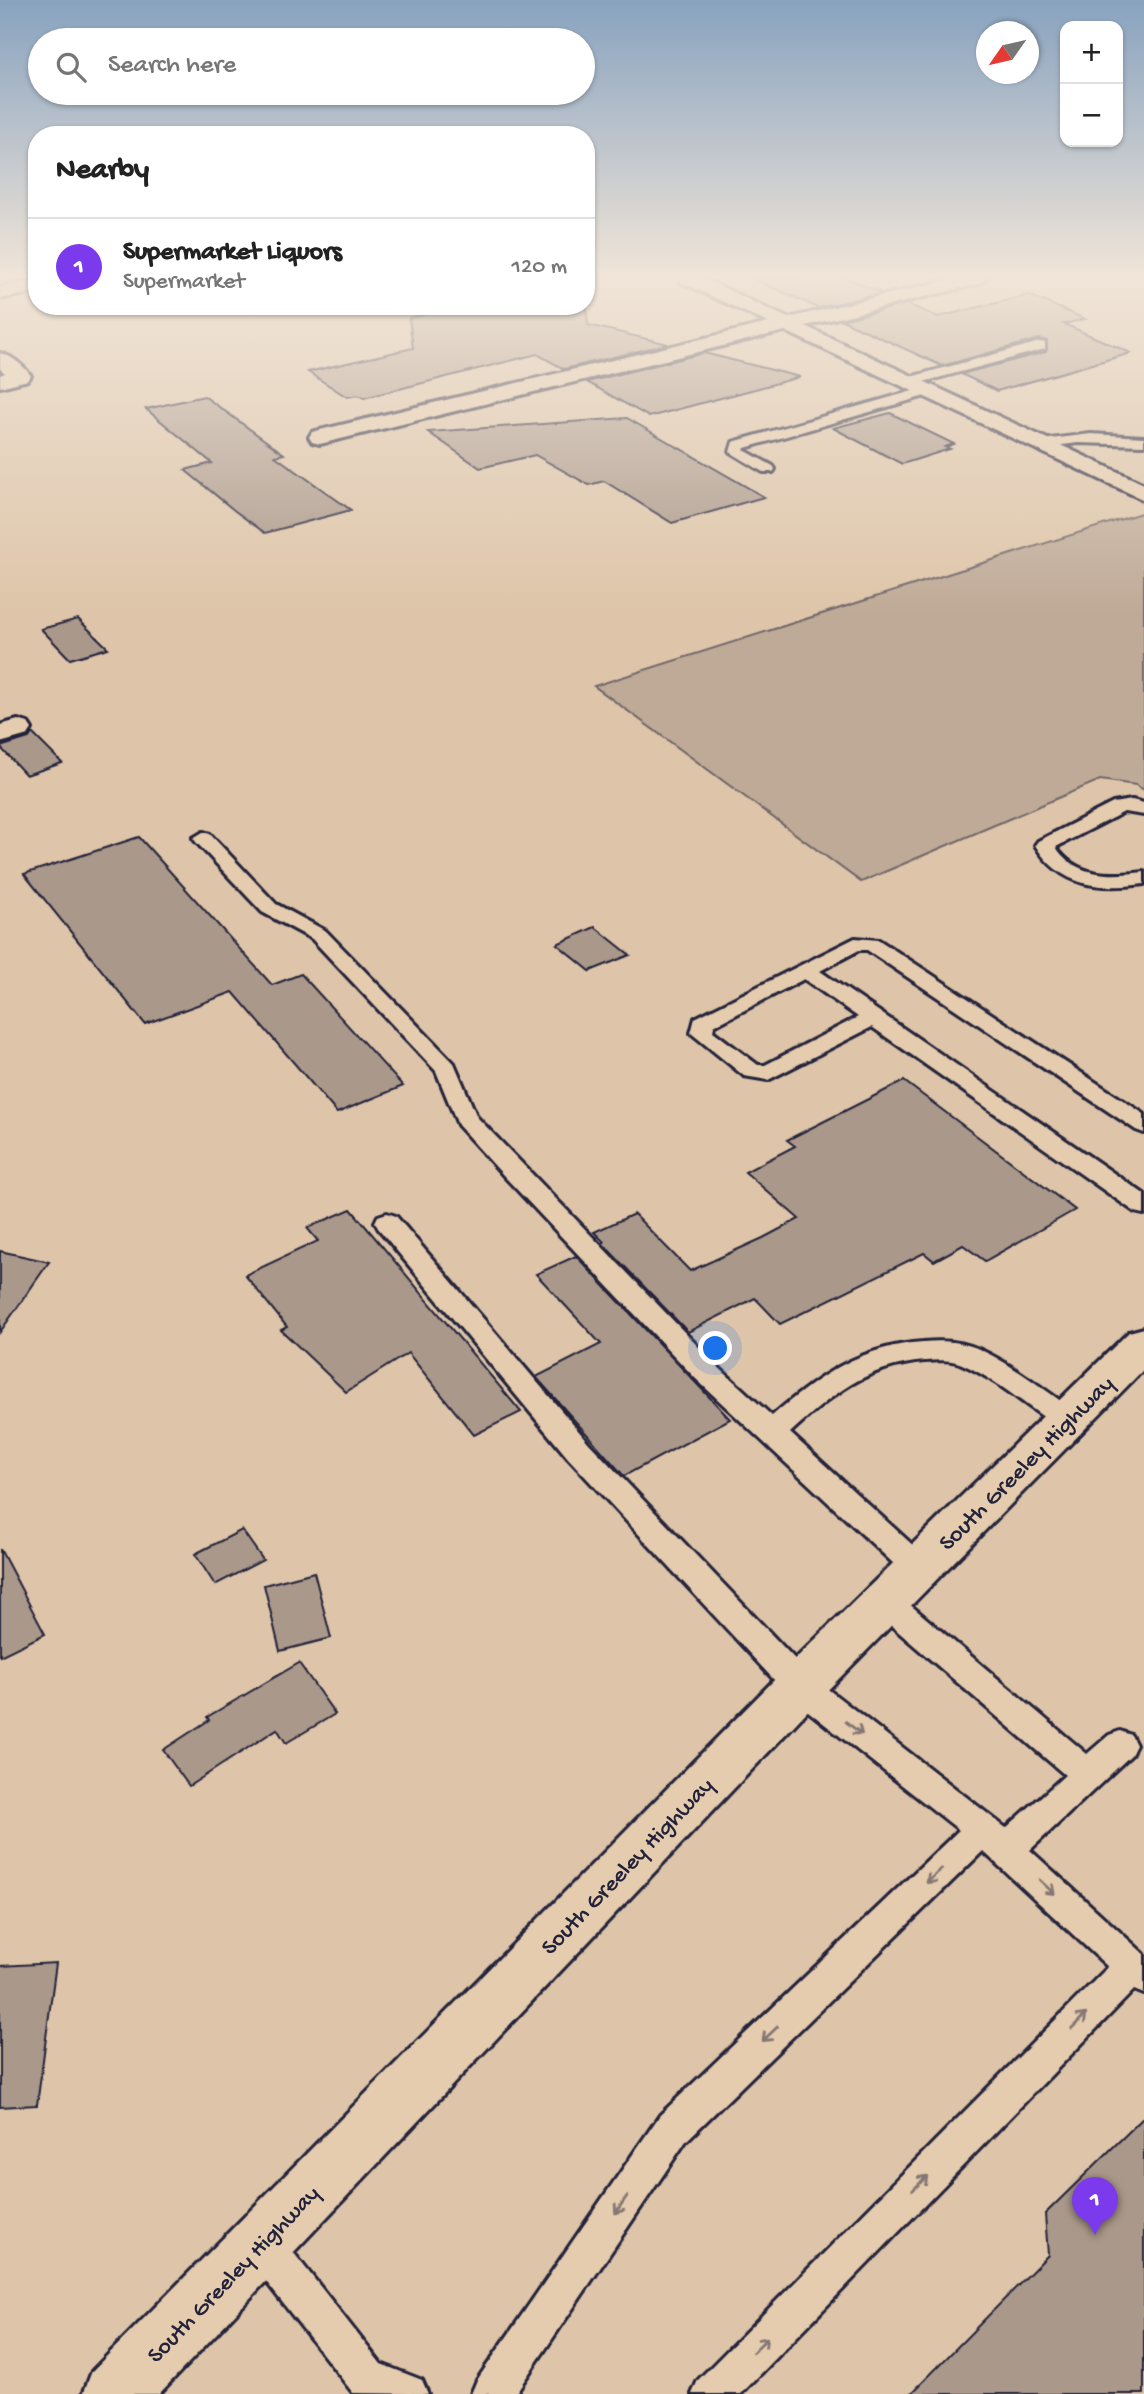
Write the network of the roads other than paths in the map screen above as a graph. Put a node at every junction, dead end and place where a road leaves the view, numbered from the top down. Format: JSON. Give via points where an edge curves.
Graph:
{"nodes":[{"id":1,"x":515,"y":390,"type":"edge"},
{"id":2,"x":907,"y":390,"type":"edge"},
{"id":3,"x":926,"y":390,"type":"edge"},
{"id":4,"x":320,"y":437,"type":"dead end"},
{"id":5,"x":1144,"y":441,"type":"edge"},
{"id":6,"x":1039,"y":444,"type":"junction"},
{"id":7,"x":768,"y":468,"type":"dead end"},
{"id":8,"x":1144,"y":493,"type":"edge"},
{"id":9,"x":1144,"y":809,"type":"edge"},
{"id":10,"x":202,"y":838,"type":"dead end"},
{"id":11,"x":1144,"y":878,"type":"edge"},
{"id":12,"x":805,"y":971,"type":"junction"},
{"id":13,"x":874,"y":1017,"type":"junction"},
{"id":14,"x":1144,"y":1125,"type":"edge"},
{"id":15,"x":1144,"y":1206,"type":"edge"},
{"id":16,"x":387,"y":1222,"type":"dead end"},
{"id":17,"x":1144,"y":1343,"type":"edge"},
{"id":18,"x":1067,"y":1419,"type":"junction"},
{"id":19,"x":771,"y":1433,"type":"junction"},
{"id":20,"x":901,"y":1585,"type":"junction"},
{"id":21,"x":800,"y":1686,"type":"junction"},
{"id":22,"x":1120,"y":1745,"type":"dead end"},
{"id":23,"x":1088,"y":1775,"type":"junction"},
{"id":24,"x":995,"y":1839,"type":"junction"},
{"id":25,"x":1139,"y":1972,"type":"edge"},
{"id":26,"x":261,"y":2243,"type":"junction"},
{"id":27,"x":115,"y":2394,"type":"edge"},
{"id":28,"x":408,"y":2394,"type":"edge"},
{"id":29,"x":491,"y":2394,"type":"edge"},
{"id":30,"x":712,"y":2394,"type":"edge"}],
"edges":[{"from":1,"to":4,"type":"main road"},
{"from":2,"to":7,"type":"lane","via":[[738,445],[737,452]]},
{"from":3,"to":6,"type":"main road"},
{"from":5,"to":6,"type":"lane","via":[[1083,438]]},
{"from":6,"to":8,"type":"main road"},
{"from":9,"to":11,"type":"lane","via":[[1120,807],[1045,845],[1051,857],[1075,874],[1100,881]]},
{"from":10,"to":19,"type":"lane","via":[[269,908],[319,935],[446,1068],[466,1120]]},
{"from":12,"to":13,"type":"lane"},
{"from":12,"to":13,"type":"lane","via":[[703,1023],[702,1033],[752,1071],[768,1073]]},
{"from":12,"to":14,"type":"lane","via":[[855,944],[872,944]]},
{"from":13,"to":15,"type":"lane"},
{"from":16,"to":21,"type":"lane","via":[[578,1450]]},
{"from":17,"to":18,"type":"main road","name":"South Greeley Highway"},
{"from":18,"to":19,"type":"lane","via":[[970,1356],[944,1350],[911,1351],[863,1362],[831,1381]]},
{"from":18,"to":20,"type":"main road","name":"South Greeley Highway"},
{"from":19,"to":20,"type":"lane"},
{"from":20,"to":21,"type":"main road","name":"South Greeley Highway"},
{"from":20,"to":23,"type":"lane"},
{"from":21,"to":24,"type":"lane","one_way":true},
{"from":21,"to":26,"type":"main road","name":"South Greeley Highway"},
{"from":22,"to":23,"type":"lane"},
{"from":23,"to":24,"type":"lane"},
{"from":24,"to":25,"type":"lane","one_way":true},
{"from":24,"to":29,"type":"lane","one_way":true,"via":[[673,2128]]},
{"from":30,"to":25,"type":"lane","one_way":true},
{"from":26,"to":27,"type":"main road","name":"South Greeley Highway"},
{"from":26,"to":28,"type":"lane","via":[[367,2379]]}]}
